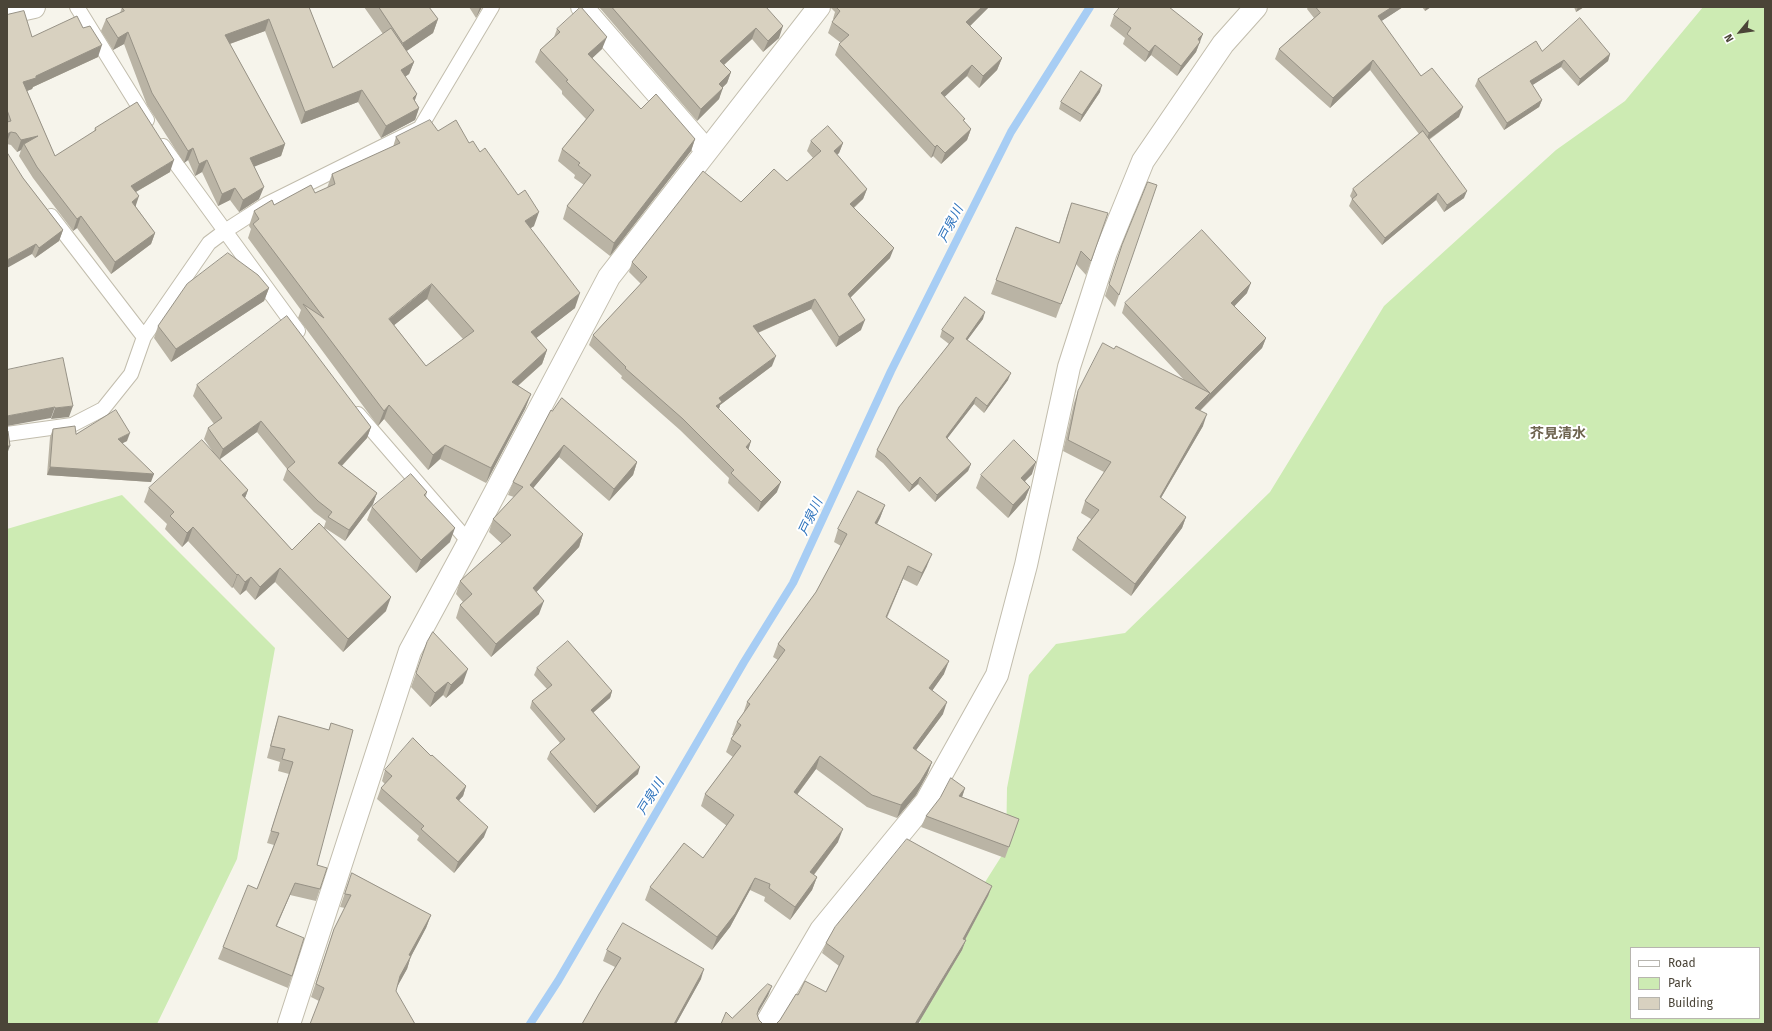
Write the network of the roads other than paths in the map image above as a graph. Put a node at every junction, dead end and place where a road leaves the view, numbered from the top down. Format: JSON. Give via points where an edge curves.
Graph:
{"nodes":[{"id":1,"x":78,"y":7,"type":"edge"},
{"id":2,"x":492,"y":7,"type":"edge"},
{"id":3,"x":582,"y":7,"type":"edge"},
{"id":4,"x":819,"y":7,"type":"edge"},
{"id":5,"x":1256,"y":7,"type":"edge"},
{"id":6,"x":707,"y":151,"type":"junction"},
{"id":7,"x":45,"y":208,"type":"edge"},
{"id":8,"x":225,"y":231,"type":"junction"},
{"id":9,"x":144,"y":337,"type":"junction"},
{"id":10,"x":308,"y":345,"type":"edge"},
{"id":11,"x":349,"y":402,"type":"edge"},
{"id":12,"x":7,"y":434,"type":"edge"},
{"id":13,"x":469,"y":542,"type":"junction"},
{"id":14,"x":289,"y":1024,"type":"edge"},
{"id":15,"x":766,"y":1024,"type":"edge"}],
"edges":[{"from":1,"to":8,"type":"lane","via":[[170,158]]},
{"from":2,"to":8,"type":"lane","via":[[420,128],[267,204]]},
{"from":3,"to":6,"type":"street"},
{"from":4,"to":6,"type":"street"},
{"from":5,"to":15,"type":"street","via":[[1223,44],[1143,161],[1106,252],[1069,367],[1026,565],[997,675],[926,802],[821,930]]},
{"from":6,"to":13,"type":"street","via":[[609,277]]},
{"from":7,"to":9,"type":"lane"},
{"from":8,"to":9,"type":"lane","via":[[210,243]]},
{"from":8,"to":10,"type":"lane"},
{"from":9,"to":12,"type":"lane","via":[[131,374],[103,409],[72,425]]},
{"from":11,"to":13,"type":"lane"},
{"from":13,"to":14,"type":"street","via":[[410,651]]}]}
